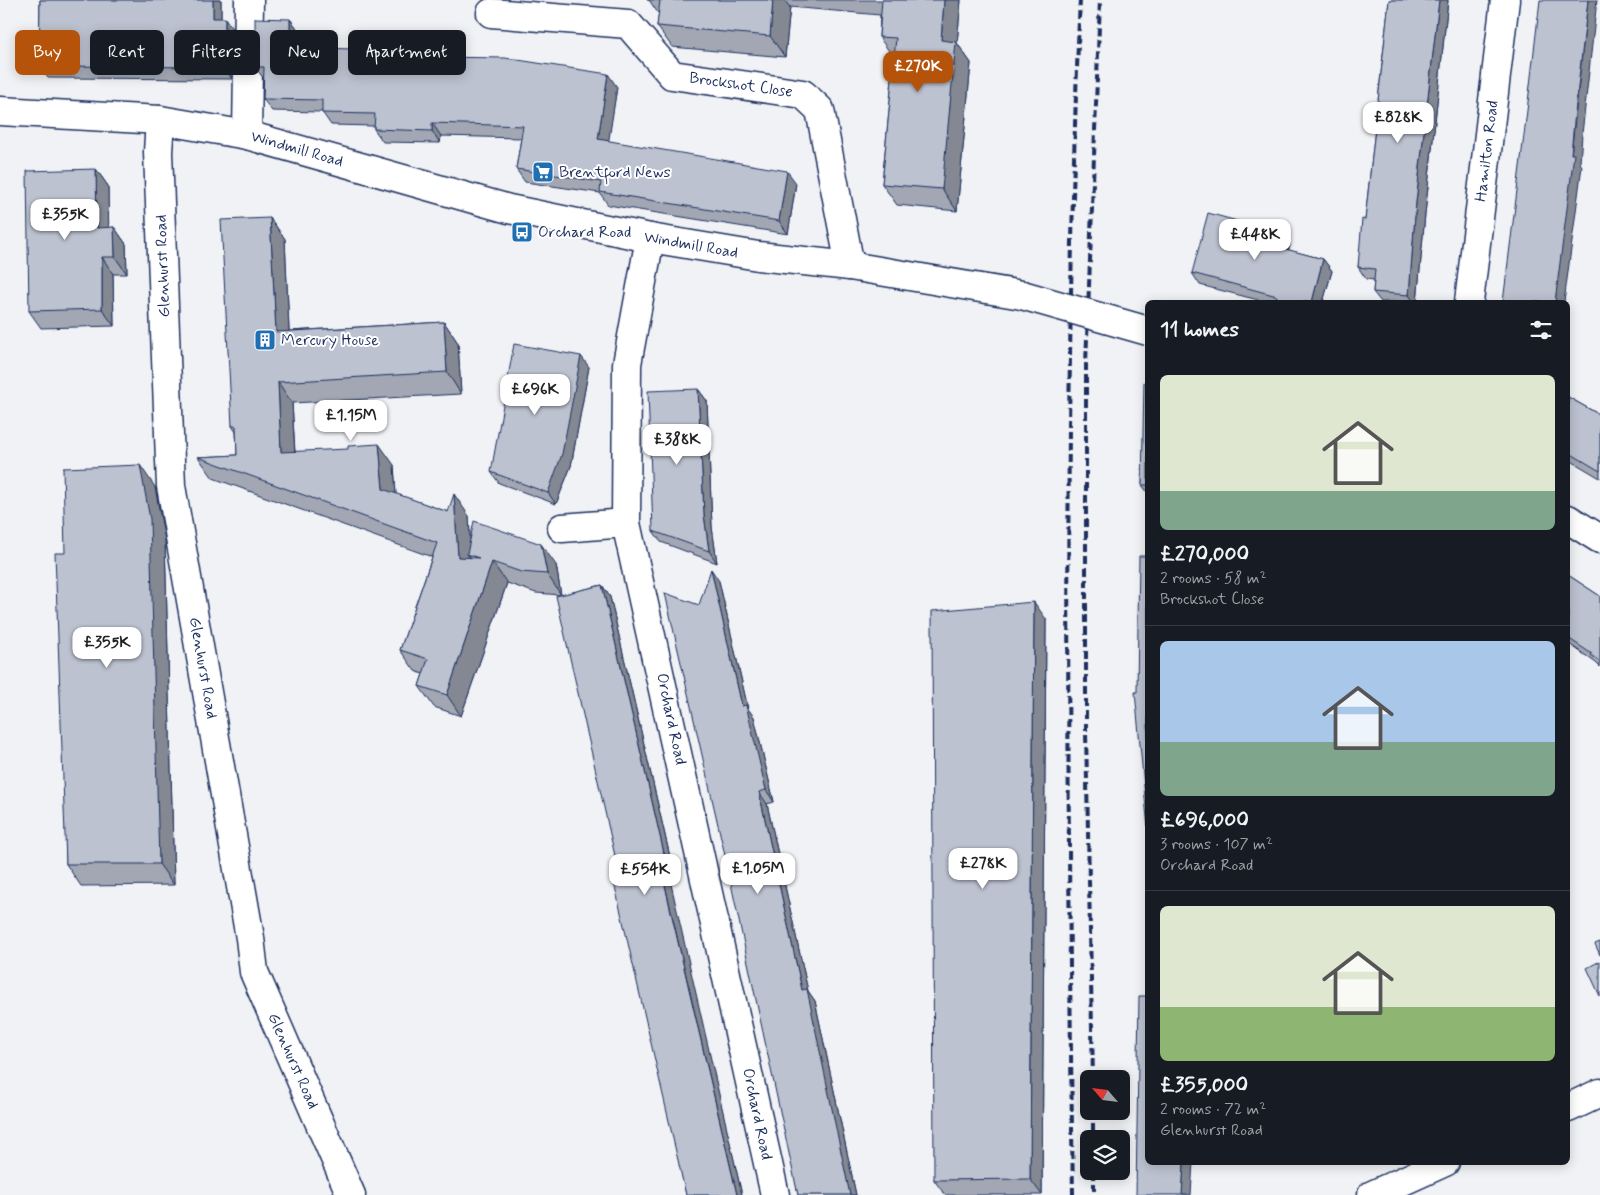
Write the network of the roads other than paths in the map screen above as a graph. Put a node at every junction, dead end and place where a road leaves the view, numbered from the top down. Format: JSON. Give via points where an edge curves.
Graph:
{"nodes":[{"id":1,"x":249,"y":0,"type":"edge"},
{"id":2,"x":1505,"y":0,"type":"edge"},
{"id":3,"x":490,"y":13,"type":"dead end"},
{"id":4,"x":0,"y":111,"type":"edge"},
{"id":5,"x":160,"y":120,"type":"junction"},
{"id":6,"x":247,"y":135,"type":"junction"},
{"id":7,"x":650,"y":238,"type":"junction"},
{"id":8,"x":850,"y":266,"type":"junction"},
{"id":9,"x":1469,"y":300,"type":"edge"},
{"id":10,"x":1145,"y":330,"type":"edge"},
{"id":11,"x":1570,"y":520,"type":"edge"},
{"id":12,"x":626,"y":524,"type":"junction"},
{"id":13,"x":562,"y":528,"type":"dead end"},
{"id":14,"x":1600,"y":539,"type":"edge"},
{"id":15,"x":1600,"y":1093,"type":"edge"},
{"id":16,"x":1570,"y":1107,"type":"edge"},
{"id":17,"x":1438,"y":1165,"type":"edge"},
{"id":18,"x":352,"y":1195,"type":"edge"},
{"id":19,"x":775,"y":1195,"type":"edge"},
{"id":20,"x":1372,"y":1195,"type":"edge"}],
"edges":[{"from":1,"to":6,"type":"street"},
{"from":2,"to":9,"type":"street","name":"Hamilton Road"},
{"from":3,"to":8,"type":"street","name":"Brockshot Close","via":[[628,24],[672,75],[803,94],[820,110]]},
{"from":4,"to":5,"type":"street","name":"Windmill Road"},
{"from":5,"to":6,"type":"street","name":"Windmill Road"},
{"from":5,"to":18,"type":"street","name":"Glenhurst Road","via":[[158,152],[171,486],[254,972]]},
{"from":6,"to":7,"type":"street","name":"Windmill Road","via":[[509,209]]},
{"from":7,"to":8,"type":"street","name":"Windmill Road","via":[[758,256]]},
{"from":7,"to":12,"type":"street","name":"Orchard Road","via":[[628,364]]},
{"from":8,"to":10,"type":"street","name":"Windmill Road","bridge":true,"via":[[1022,294]]},
{"from":11,"to":14,"type":"street"},
{"from":12,"to":13,"type":"street"},
{"from":12,"to":19,"type":"street","name":"Orchard Road"},
{"from":15,"to":16,"type":"street"},
{"from":17,"to":20,"type":"street"}]}
